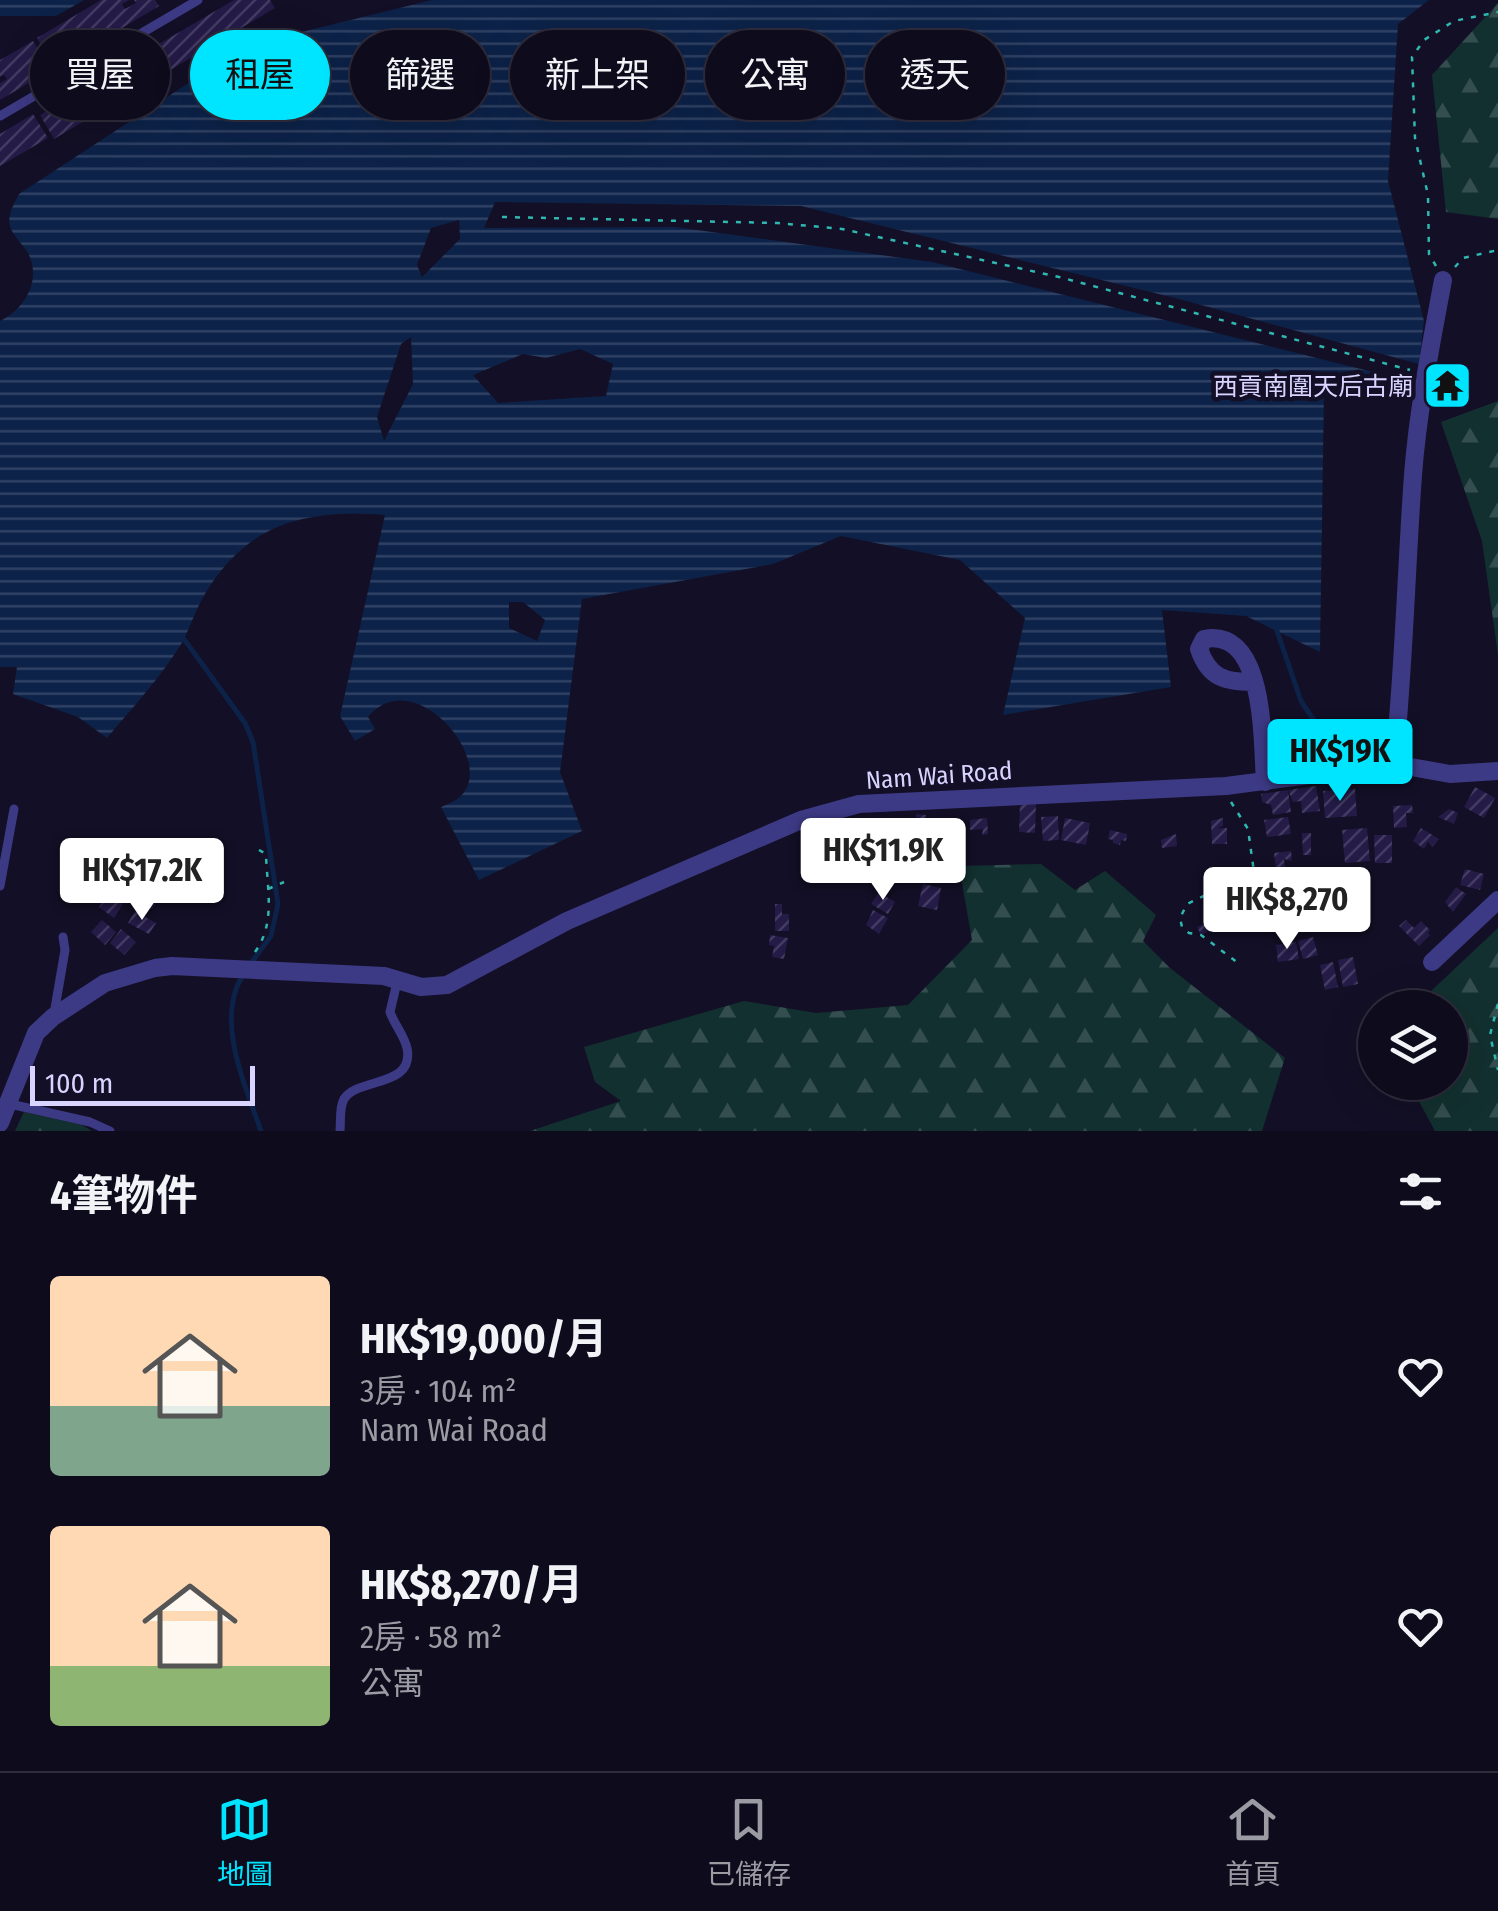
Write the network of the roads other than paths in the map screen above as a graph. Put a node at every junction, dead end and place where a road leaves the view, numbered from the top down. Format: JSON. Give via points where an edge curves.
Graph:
{"nodes":[{"id":1,"x":198,"y":0,"type":"edge"},
{"id":2,"x":0,"y":116,"type":"edge"},
{"id":3,"x":1443,"y":280,"type":"road end"},
{"id":4,"x":1254,"y":682,"type":"dead end"},
{"id":5,"x":1394,"y":764,"type":"junction"},
{"id":6,"x":1498,"y":771,"type":"edge"},
{"id":7,"x":1264,"y":782,"type":"junction"},
{"id":8,"x":14,"y":808,"type":"dead end"},
{"id":9,"x":0,"y":886,"type":"edge"},
{"id":10,"x":1498,"y":900,"type":"edge"},
{"id":11,"x":62,"y":937,"type":"dead end"},
{"id":12,"x":1432,"y":962,"type":"dead end"},
{"id":13,"x":398,"y":978,"type":"junction"},
{"id":14,"x":53,"y":1017,"type":"junction"},
{"id":15,"x":10,"y":1104,"type":"junction"},
{"id":16,"x":0,"y":1124,"type":"edge"},
{"id":17,"x":110,"y":1131,"type":"edge"},
{"id":18,"x":340,"y":1131,"type":"edge"}],
"edges":[{"from":1,"to":2,"type":"lane"},
{"from":3,"to":5,"type":"street","via":[[1413,475]]},
{"from":4,"to":7,"type":"street"},
{"from":5,"to":6,"type":"street","name":"Nam Wai Road","via":[[1450,774]]},
{"from":5,"to":7,"type":"street","name":"Nam Wai Road"},
{"from":7,"to":13,"type":"street","name":"Nam Wai Road","via":[[859,804],[802,820],[568,920],[447,986],[422,987]]},
{"from":8,"to":9,"type":"lane"},
{"from":10,"to":12,"type":"street"},
{"from":11,"to":14,"type":"lane"},
{"from":13,"to":14,"type":"street","name":"Nam Wai Road","via":[[155,968],[106,983]]},
{"from":13,"to":18,"type":"lane","via":[[390,1016],[408,1057],[392,1078],[346,1096]]},
{"from":14,"to":15,"type":"street","name":"Nam Wai Road","via":[[36,1033]]},
{"from":15,"to":16,"type":"street","name":"Nam Wai Road"},
{"from":15,"to":17,"type":"lane"}]}
